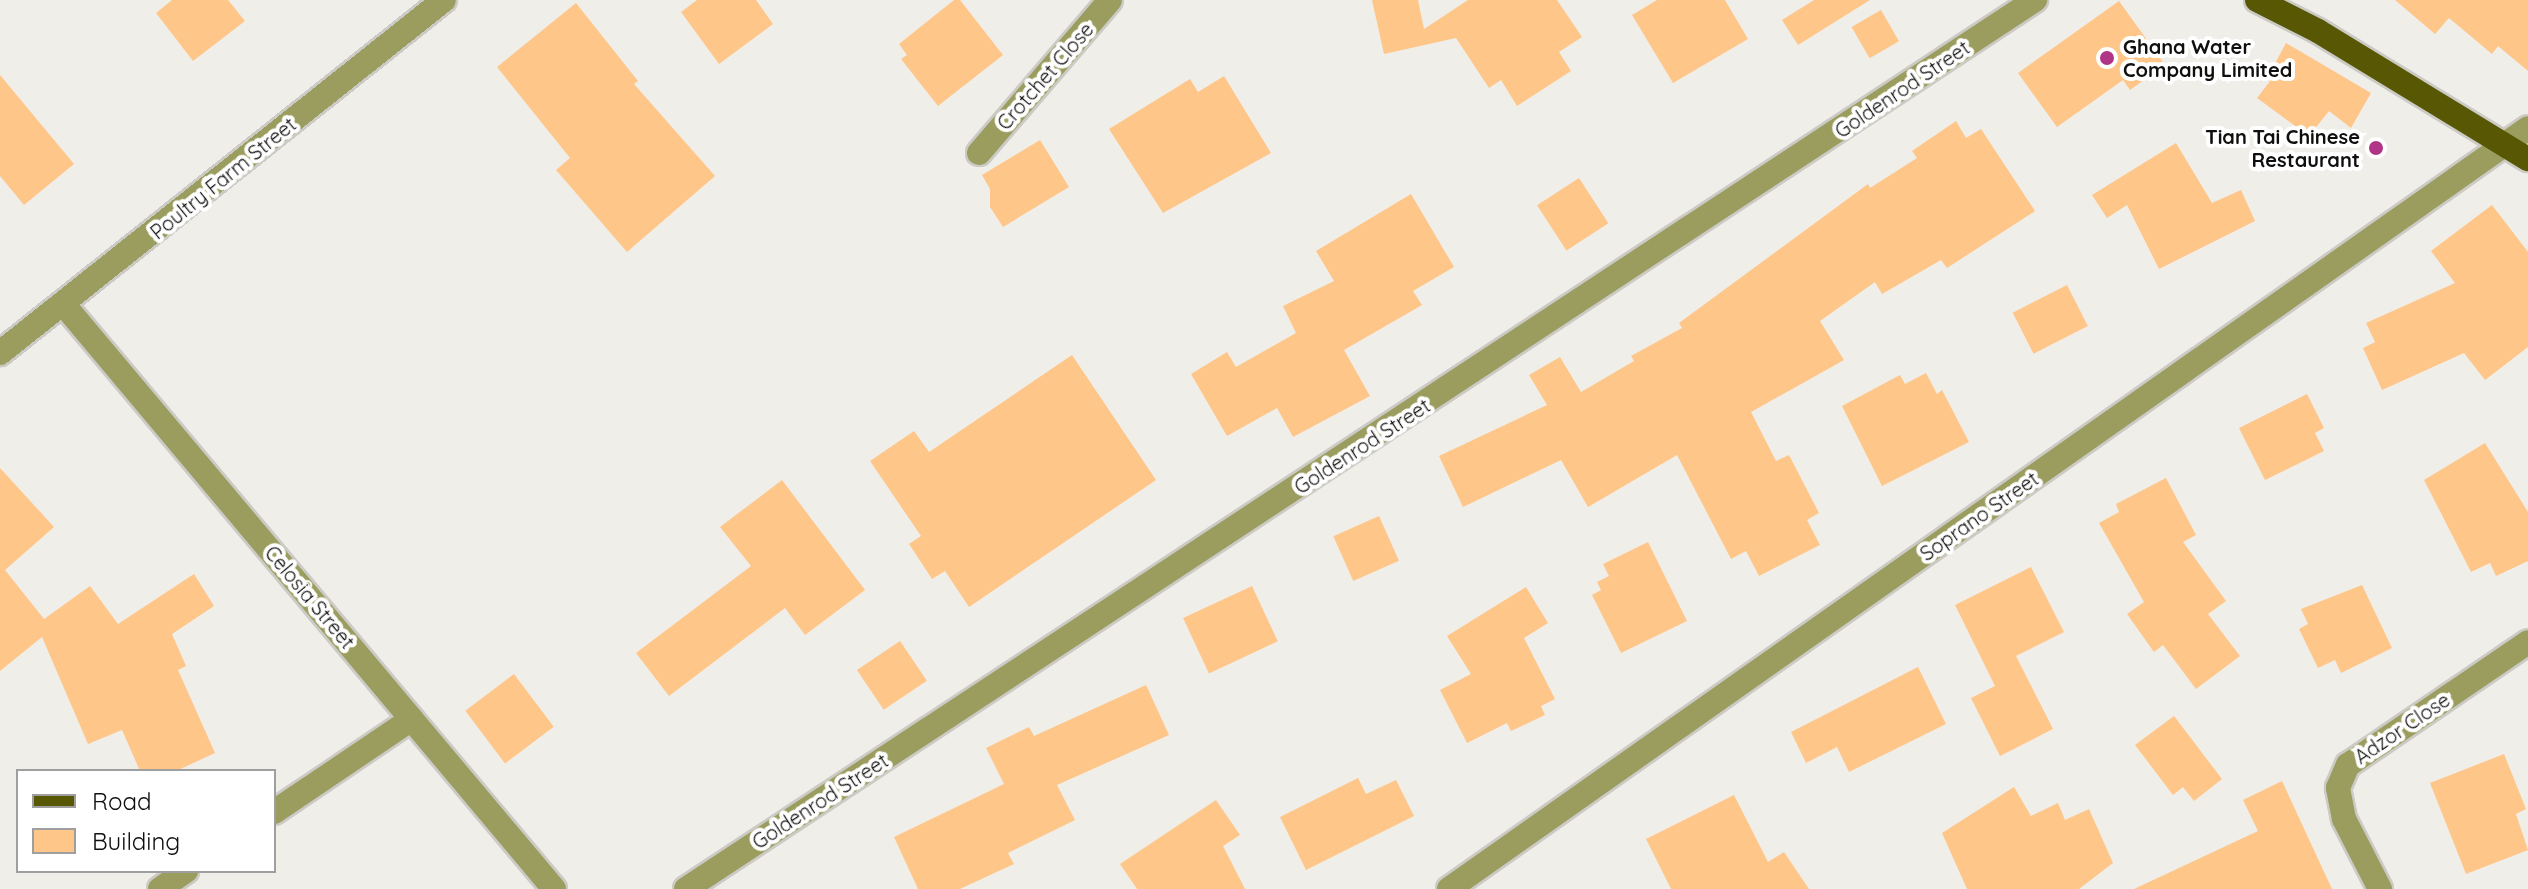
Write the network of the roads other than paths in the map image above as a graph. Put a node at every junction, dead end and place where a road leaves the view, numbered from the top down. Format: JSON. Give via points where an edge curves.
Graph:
{"nodes":[{"id":1,"x":444,"y":0,"type":"edge"},
{"id":2,"x":1110,"y":0,"type":"edge"},
{"id":3,"x":2035,"y":0,"type":"edge"},
{"id":4,"x":2257,"y":0,"type":"edge"},
{"id":5,"x":2528,"y":128,"type":"edge"},
{"id":6,"x":2509,"y":143,"type":"junction"},
{"id":7,"x":979,"y":153,"type":"dead end"},
{"id":8,"x":2528,"y":159,"type":"edge"},
{"id":9,"x":65,"y":306,"type":"junction"},
{"id":10,"x":0,"y":353,"type":"edge"},
{"id":11,"x":2528,"y":642,"type":"edge"},
{"id":12,"x":412,"y":719,"type":"junction"},
{"id":13,"x":276,"y":811,"type":"edge"},
{"id":14,"x":183,"y":873,"type":"edge"},
{"id":15,"x":160,"y":889,"type":"edge"},
{"id":16,"x":554,"y":889,"type":"edge"},
{"id":17,"x":686,"y":889,"type":"edge"},
{"id":18,"x":1449,"y":889,"type":"edge"},
{"id":19,"x":2380,"y":889,"type":"edge"}],
"edges":[{"from":1,"to":9,"type":"street","name":"Poultry Farm Street"},
{"from":2,"to":7,"type":"street","name":"Crotchet Close"},
{"from":3,"to":17,"type":"street","name":"Goldenrod Street"},
{"from":4,"to":6,"type":"main road"},
{"from":5,"to":6,"type":"street","name":"Soprano Street"},
{"from":6,"to":8,"type":"main road"},
{"from":6,"to":18,"type":"street","name":"Soprano Street"},
{"from":9,"to":10,"type":"street","name":"Poultry Farm Street"},
{"from":9,"to":12,"type":"street","name":"Celosia Street"},
{"from":11,"to":19,"type":"street","name":"Adzor Close","via":[[2348,765],[2338,788],[2344,819]]},
{"from":12,"to":13,"type":"street"},
{"from":12,"to":16,"type":"street","name":"Celosia Street"},
{"from":14,"to":15,"type":"street"}]}
